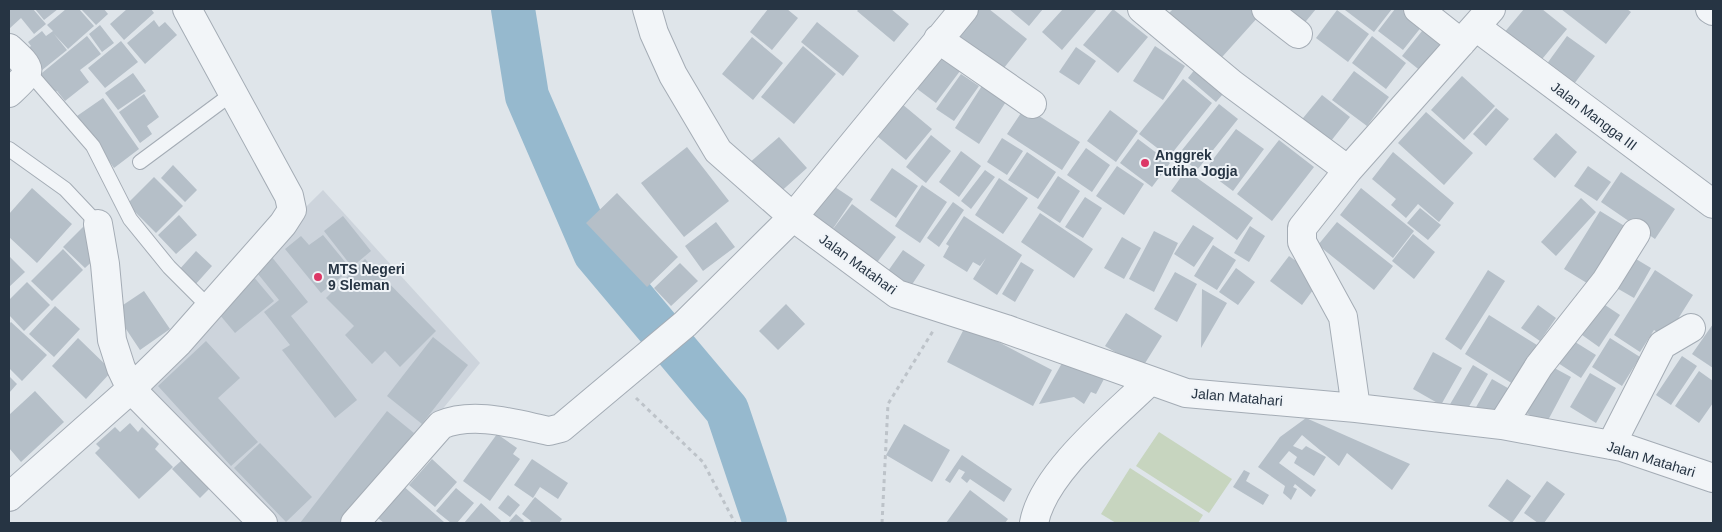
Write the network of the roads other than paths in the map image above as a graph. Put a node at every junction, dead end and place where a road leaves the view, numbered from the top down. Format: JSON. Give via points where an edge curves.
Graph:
{"nodes":[{"id":1,"x":186,"y":9,"type":"edge"},
{"id":2,"x":648,"y":9,"type":"edge"},
{"id":3,"x":964,"y":9,"type":"edge"},
{"id":4,"x":1142,"y":9,"type":"edge"},
{"id":5,"x":1266,"y":9,"type":"edge"},
{"id":6,"x":1418,"y":9,"type":"edge"},
{"id":7,"x":1476,"y":26,"type":"edge"},
{"id":8,"x":1298,"y":34,"type":"dead end"},
{"id":9,"x":938,"y":39,"type":"junction"},
{"id":10,"x":9,"y":48,"type":"edge"},
{"id":11,"x":28,"y":71,"type":"junction"},
{"id":12,"x":9,"y":93,"type":"edge"},
{"id":13,"x":233,"y":93,"type":"junction"},
{"id":14,"x":1032,"y":104,"type":"dead end"},
{"id":15,"x":9,"y":149,"type":"edge"},
{"id":16,"x":140,"y":162,"type":"dead end"},
{"id":17,"x":1348,"y":170,"type":"junction"},
{"id":18,"x":1713,"y":204,"type":"edge"},
{"id":19,"x":793,"y":217,"type":"junction"},
{"id":20,"x":98,"y":224,"type":"joint"},
{"id":21,"x":1636,"y":233,"type":"dead end"},
{"id":22,"x":210,"y":308,"type":"junction"},
{"id":23,"x":1691,"y":328,"type":"dead end"},
{"id":24,"x":1150,"y":381,"type":"junction"},
{"id":25,"x":131,"y":389,"type":"junction"},
{"id":26,"x":1356,"y":408,"type":"junction"},
{"id":27,"x":1502,"y":425,"type":"junction"},
{"id":28,"x":1611,"y":445,"type":"junction"},
{"id":29,"x":1713,"y":478,"type":"edge"},
{"id":30,"x":9,"y":497,"type":"edge"},
{"id":31,"x":363,"y":520,"type":"edge"},
{"id":32,"x":262,"y":523,"type":"edge"},
{"id":33,"x":1034,"y":523,"type":"edge"}],
"edges":[{"from":1,"to":13,"type":"street"},
{"from":2,"to":19,"type":"street","name":"Jalan Matahari","via":[[654,33],[673,74],[718,151]]},
{"from":3,"to":9,"type":"street"},
{"from":4,"to":17,"type":"street","via":[[1232,84]]},
{"from":5,"to":8,"type":"street"},
{"from":6,"to":7,"type":"street","name":"Jalan Mangga III"},
{"from":7,"to":17,"type":"street"},
{"from":7,"to":18,"type":"street","name":"Jalan Mangga III"},
{"from":9,"to":14,"type":"street"},
{"from":9,"to":19,"type":"street"},
{"from":10,"to":11,"type":"street","via":[[27,65]]},
{"from":11,"to":12,"type":"street"},
{"from":11,"to":22,"type":"lane","via":[[93,146],[130,219],[169,267]]},
{"from":13,"to":16,"type":"lane"},
{"from":13,"to":22,"type":"street","via":[[289,196],[292,210]]},
{"from":15,"to":20,"type":"lane","via":[[64,189]]},
{"from":17,"to":26,"type":"street","via":[[1302,228],[1301,236],[1343,317]]},
{"from":19,"to":24,"type":"street","name":"Jalan Matahari","via":[[897,294]]},
{"from":19,"to":31,"type":"street","via":[[685,324],[561,428],[550,431],[478,418],[457,418],[441,425]]},
{"from":20,"to":25,"type":"street","via":[[112,340]]},
{"from":21,"to":27,"type":"street","via":[[1606,281],[1539,366]]},
{"from":22,"to":25,"type":"street"},
{"from":23,"to":28,"type":"street","via":[[1662,346]]},
{"from":24,"to":26,"type":"street","name":"Jalan Matahari","via":[[1186,393]]},
{"from":24,"to":33,"type":"street","via":[[1072,457],[1039,504]]},
{"from":25,"to":30,"type":"street"},
{"from":25,"to":32,"type":"street"},
{"from":26,"to":27,"type":"street","name":"Jalan Matahari"},
{"from":27,"to":28,"type":"street","name":"Jalan Matahari"},
{"from":28,"to":29,"type":"street","name":"Jalan Matahari"}]}
